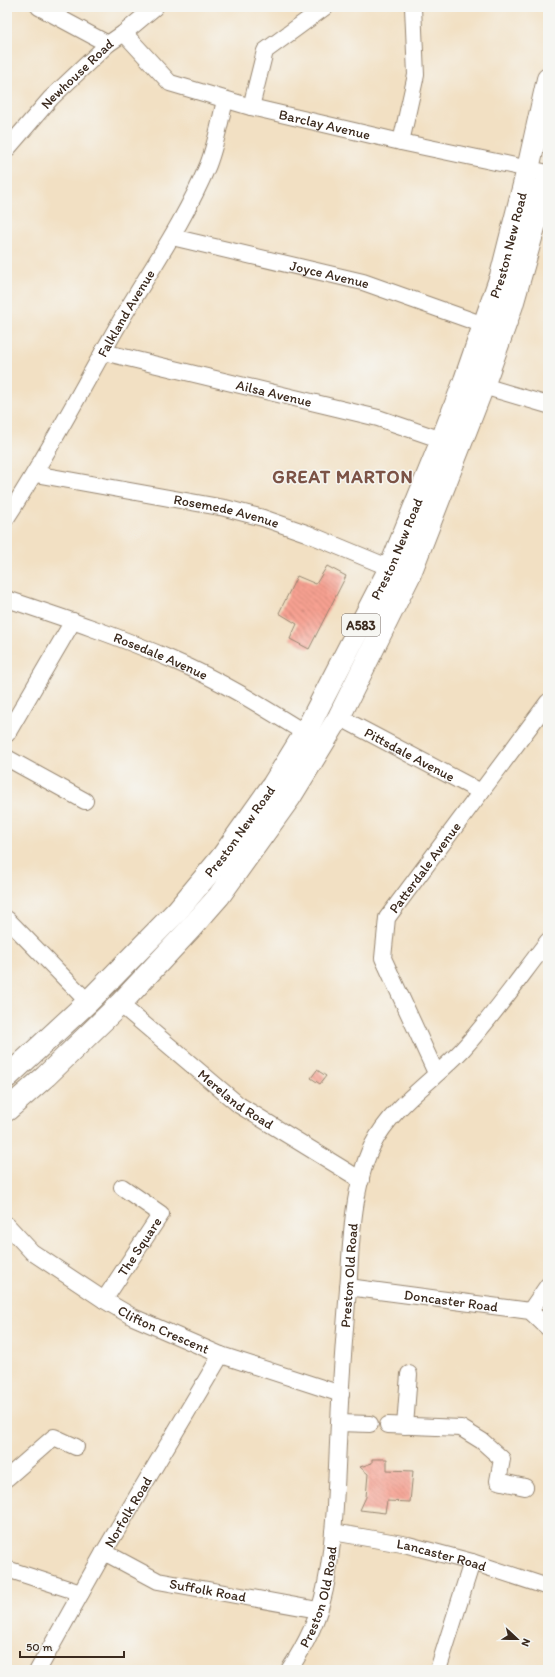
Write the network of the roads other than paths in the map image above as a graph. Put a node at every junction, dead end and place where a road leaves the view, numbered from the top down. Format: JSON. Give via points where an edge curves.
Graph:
{"nodes":[{"id":1,"x":39,"y":7,"type":"edge"},
{"id":2,"x":155,"y":7,"type":"edge"},
{"id":3,"x":325,"y":7,"type":"edge"},
{"id":4,"x":413,"y":7,"type":"edge"},
{"id":5,"x":124,"y":33,"type":"junction"},
{"id":6,"x":108,"y":44,"type":"junction"},
{"id":7,"x":548,"y":79,"type":"edge"},
{"id":8,"x":225,"y":100,"type":"junction"},
{"id":9,"x":251,"y":107,"type":"junction"},
{"id":10,"x":401,"y":142,"type":"junction"},
{"id":11,"x":7,"y":149,"type":"edge"},
{"id":12,"x":538,"y":171,"type":"edge"},
{"id":13,"x":548,"y":178,"type":"edge"},
{"id":14,"x":543,"y":215,"type":"edge"},
{"id":15,"x":172,"y":237,"type":"junction"},
{"id":16,"x":484,"y":325,"type":"junction"},
{"id":17,"x":103,"y":352,"type":"junction"},
{"id":18,"x":474,"y":383,"type":"junction"},
{"id":19,"x":548,"y":405,"type":"edge"},
{"id":20,"x":442,"y":440,"type":"junction"},
{"id":21,"x":35,"y":474,"type":"junction"},
{"id":22,"x":7,"y":517,"type":"edge"},
{"id":23,"x":399,"y":572,"type":"junction"},
{"id":24,"x":7,"y":599,"type":"edge"},
{"id":25,"x":73,"y":621,"type":"junction"},
{"id":26,"x":548,"y":702,"type":"edge"},
{"id":27,"x":339,"y":717,"type":"junction"},
{"id":28,"x":305,"y":733,"type":"junction"},
{"id":29,"x":7,"y":734,"type":"edge"},
{"id":30,"x":7,"y":758,"type":"edge"},
{"id":31,"x":481,"y":792,"type":"junction"},
{"id":32,"x":85,"y":801,"type":"dead end"},
{"id":33,"x":7,"y":919,"type":"edge"},
{"id":34,"x":548,"y":940,"type":"edge"},
{"id":35,"x":88,"y":1002,"type":"junction"},
{"id":36,"x":120,"y":1004,"type":"junction"},
{"id":37,"x":436,"y":1073,"type":"junction"},
{"id":38,"x":7,"y":1077,"type":"edge"},
{"id":39,"x":7,"y":1110,"type":"edge"},
{"id":40,"x":361,"y":1180,"type":"junction"},
{"id":41,"x":122,"y":1187,"type":"dead end"},
{"id":42,"x":7,"y":1226,"type":"edge"},
{"id":43,"x":548,"y":1285,"type":"edge"},
{"id":44,"x":348,"y":1286,"type":"junction"},
{"id":45,"x":104,"y":1300,"type":"junction"},
{"id":46,"x":530,"y":1311,"type":"junction"},
{"id":47,"x":548,"y":1328,"type":"edge"},
{"id":48,"x":221,"y":1355,"type":"junction"},
{"id":49,"x":409,"y":1374,"type":"dead end"},
{"id":50,"x":340,"y":1394,"type":"junction"},
{"id":51,"x":339,"y":1423,"type":"junction"},
{"id":52,"x":370,"y":1424,"type":"dead end"},
{"id":53,"x":388,"y":1425,"type":"dead end"},
{"id":54,"x":405,"y":1426,"type":"junction"},
{"id":55,"x":76,"y":1447,"type":"dead end"},
{"id":56,"x":7,"y":1478,"type":"edge"},
{"id":57,"x":525,"y":1487,"type":"dead end"},
{"id":58,"x":332,"y":1532,"type":"junction"},
{"id":59,"x":104,"y":1552,"type":"junction"},
{"id":60,"x":472,"y":1562,"type":"junction"},
{"id":61,"x":7,"y":1569,"type":"edge"},
{"id":62,"x":548,"y":1587,"type":"edge"},
{"id":63,"x":81,"y":1593,"type":"junction"},
{"id":64,"x":318,"y":1610,"type":"junction"},
{"id":65,"x":38,"y":1670,"type":"edge"},
{"id":66,"x":289,"y":1670,"type":"edge"},
{"id":67,"x":438,"y":1670,"type":"edge"}],
"edges":[{"from":1,"to":6,"type":"street"},
{"from":2,"to":5,"type":"street","name":"Newhouse Road"},
{"from":3,"to":9,"type":"street","via":[[265,51]]},
{"from":4,"to":10,"type":"street","via":[[416,75]]},
{"from":5,"to":6,"type":"street","name":"Newhouse Road"},
{"from":5,"to":8,"type":"street","name":"Barclay Avenue","via":[[170,83]]},
{"from":6,"to":11,"type":"street","name":"Newhouse Road","via":[[51,98]]},
{"from":7,"to":12,"type":"highway","name":"Preston New Road","number":"A583"},
{"from":8,"to":9,"type":"street","name":"Barclay Avenue"},
{"from":8,"to":15,"type":"street","name":"Falkland Avenue","via":[[208,165]]},
{"from":9,"to":10,"type":"street","name":"Barclay Avenue"},
{"from":10,"to":12,"type":"street","name":"Barclay Avenue"},
{"from":12,"to":16,"type":"highway","name":"Preston New Road","number":"A583"},
{"from":13,"to":14,"type":"highway","name":"Preston New Road","number":"A583"},
{"from":14,"to":18,"type":"highway","name":"Preston New Road","number":"A583","via":[[512,305]]},
{"from":15,"to":16,"type":"street","name":"Joyce Avenue","via":[[363,282]]},
{"from":15,"to":17,"type":"street","name":"Falkland Avenue"},
{"from":16,"to":18,"type":"highway","name":"Preston New Road","number":"A583"},
{"from":17,"to":20,"type":"street","name":"Ailsa Avenue","via":[[378,418]]},
{"from":17,"to":21,"type":"street","name":"Falkland Avenue"},
{"from":18,"to":19,"type":"street"},
{"from":18,"to":20,"type":"highway","name":"Preston New Road","number":"A583"},
{"from":18,"to":23,"type":"highway","name":"Preston New Road","number":"A583"},
{"from":20,"to":23,"type":"highway","name":"Preston New Road","number":"A583"},
{"from":21,"to":22,"type":"street","name":"Falkland Avenue"},
{"from":21,"to":23,"type":"street","name":"Rosemede Avenue","via":[[225,508],[255,516],[306,533]]},
{"from":23,"to":27,"type":"highway","name":"Preston New Road","number":"A583"},
{"from":23,"to":28,"type":"highway","name":"Preston New Road","number":"A583"},
{"from":24,"to":25,"type":"street","name":"Rosedale Avenue"},
{"from":25,"to":28,"type":"street","name":"Rosedale Avenue","via":[[176,661],[245,696]]},
{"from":25,"to":29,"type":"street"},
{"from":26,"to":31,"type":"street","name":"Patterdale Avenue"},
{"from":27,"to":31,"type":"street","name":"Pittsdale Avenue"},
{"from":27,"to":36,"type":"highway","name":"Preston New Road","number":"A583","via":[[290,797],[223,890]]},
{"from":28,"to":35,"type":"highway","name":"Preston New Road","number":"A583","via":[[273,785],[222,857],[176,911]]},
{"from":30,"to":32,"type":"street"},
{"from":31,"to":37,"type":"street","name":"Patterdale Avenue","via":[[387,918],[383,958]]},
{"from":33,"to":35,"type":"street"},
{"from":34,"to":37,"type":"street","name":"Preston Old Road","via":[[488,1021],[461,1051]]},
{"from":35,"to":38,"type":"highway","name":"Preston New Road","number":"A583"},
{"from":36,"to":39,"type":"highway","name":"Preston New Road","number":"A583"},
{"from":36,"to":40,"type":"street","name":"Mereland Road","via":[[239,1105]]},
{"from":37,"to":40,"type":"street","name":"Preston Old Road","via":[[381,1131],[372,1147]]},
{"from":40,"to":44,"type":"street","name":"Preston Old Road","via":[[352,1230]]},
{"from":41,"to":45,"type":"street","name":"The Square","via":[[162,1214]]},
{"from":42,"to":45,"type":"street","name":"Clifton Crescent","via":[[32,1252]]},
{"from":43,"to":46,"type":"street"},
{"from":44,"to":46,"type":"street","name":"Doncaster Road"},
{"from":44,"to":50,"type":"street","name":"Preston Old Road"},
{"from":45,"to":48,"type":"street","name":"Clifton Crescent","via":[[133,1317]]},
{"from":46,"to":47,"type":"street"},
{"from":48,"to":50,"type":"street","name":"Clifton Crescent"},
{"from":48,"to":59,"type":"street","name":"Norfolk Road"},
{"from":49,"to":54,"type":"street"},
{"from":50,"to":51,"type":"street","name":"Preston Old Road"},
{"from":51,"to":52,"type":"street"},
{"from":51,"to":58,"type":"street","name":"Preston Old Road"},
{"from":53,"to":54,"type":"street"},
{"from":54,"to":57,"type":"street","via":[[462,1428],[502,1459],[498,1481]]},
{"from":55,"to":56,"type":"street","via":[[54,1437]]},
{"from":58,"to":60,"type":"street","name":"Lancaster Road","via":[[408,1546]]},
{"from":58,"to":64,"type":"street","name":"Preston Old Road","via":[[325,1589]]},
{"from":59,"to":63,"type":"street","name":"Norfolk Road"},
{"from":59,"to":64,"type":"street","name":"Suffolk Road","via":[[158,1580]]},
{"from":60,"to":62,"type":"street","name":"Lancaster Road"},
{"from":60,"to":67,"type":"street"},
{"from":61,"to":63,"type":"street"},
{"from":63,"to":65,"type":"street","name":"Norfolk Road"},
{"from":64,"to":66,"type":"street","name":"Preston Old Road","via":[[303,1648]]}]}
